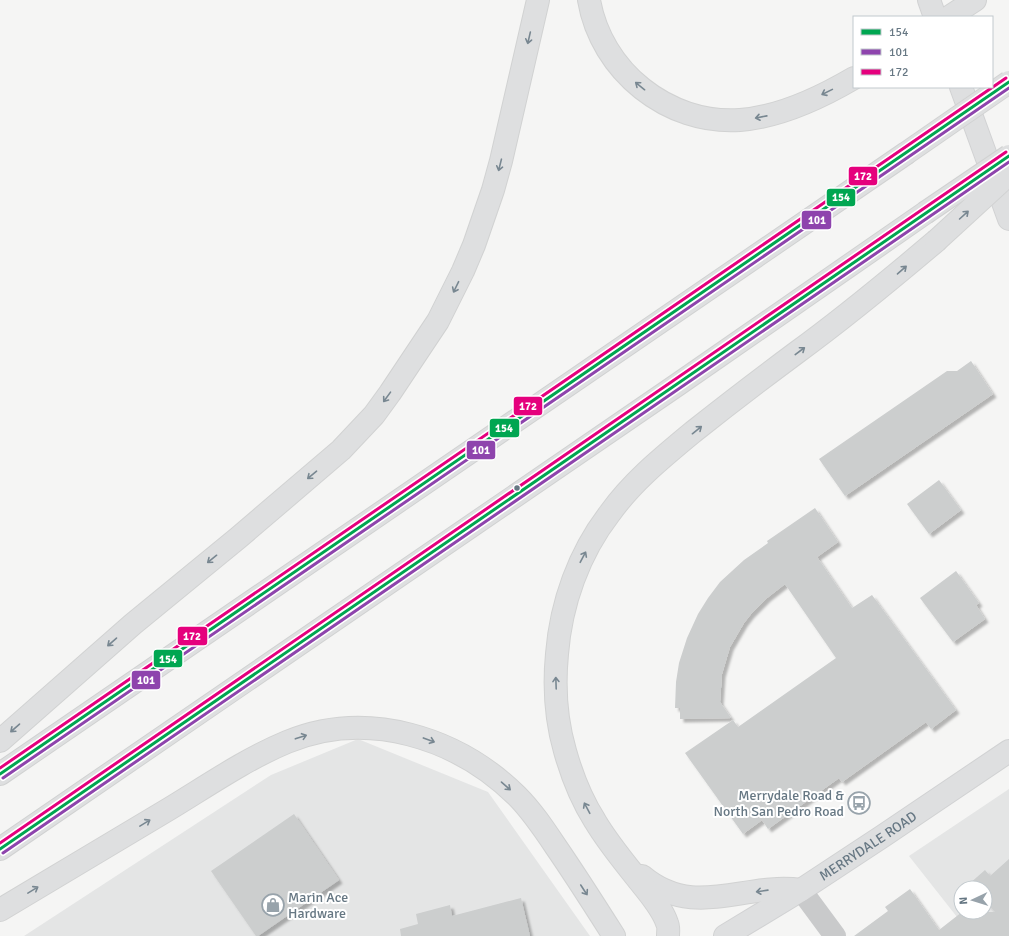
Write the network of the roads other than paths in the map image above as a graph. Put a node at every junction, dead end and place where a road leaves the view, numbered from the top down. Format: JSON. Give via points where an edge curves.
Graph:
{"nodes":[{"id":1,"x":538,"y":0,"type":"edge"},
{"id":2,"x":589,"y":0,"type":"edge"},
{"id":3,"x":929,"y":0,"type":"edge"},
{"id":4,"x":975,"y":0,"type":"edge"},
{"id":5,"x":935,"y":16,"type":"edge"},
{"id":6,"x":951,"y":16,"type":"edge"},
{"id":7,"x":853,"y":78,"type":"edge"},
{"id":8,"x":1009,"y":82,"type":"edge"},
{"id":9,"x":960,"y":88,"type":"edge"},
{"id":10,"x":1009,"y":156,"type":"edge"},
{"id":11,"x":1009,"y":174,"type":"edge"},
{"id":12,"x":1009,"y":219,"type":"edge"},
{"id":13,"x":0,"y":741,"type":"edge"},
{"id":14,"x":1009,"y":751,"type":"edge"},
{"id":15,"x":0,"y":774,"type":"edge"},
{"id":16,"x":607,"y":841,"type":"junction"},
{"id":17,"x":0,"y":849,"type":"edge"},
{"id":18,"x":801,"y":890,"type":"junction"},
{"id":19,"x":0,"y":910,"type":"edge"},
{"id":20,"x":614,"y":936,"type":"edge"},
{"id":21,"x":668,"y":936,"type":"edge"},
{"id":22,"x":725,"y":936,"type":"edge"},
{"id":23,"x":835,"y":936,"type":"edge"}],
"edges":[{"from":1,"to":13,"type":"main road","one_way":true,"via":[[501,161],[484,218],[451,297],[390,393],[374,415],[341,450],[133,624]]},
{"from":7,"to":2,"type":"main road","one_way":true,"via":[[776,114],[740,120],[701,117],[664,103],[643,89],[624,71],[609,52],[597,29]]},
{"from":3,"to":5,"type":"main road"},
{"from":4,"to":6,"type":"main road"},
{"from":8,"to":15,"type":"main road","bridge":true},
{"from":9,"to":12,"type":"main road"},
{"from":10,"to":17,"type":"main road","bridge":true},
{"from":16,"to":11,"type":"main road","one_way":true,"bridge":true,"via":[[572,774],[559,723],[555,670],[563,613],[570,587],[584,556],[609,514],[656,463],[727,405],[861,304],[936,241]]},
{"from":14,"to":18,"type":"main road","name":"MERRYDALE ROAD"},
{"from":18,"to":16,"type":"main road","one_way":true,"via":[[786,888],[711,898],[686,897],[661,889],[646,880]]},
{"from":16,"to":21,"type":"main road","via":[[661,910],[668,925]]},
{"from":18,"to":22,"type":"main road","name":"MERRYDALE ROAD"},
{"from":18,"to":23,"type":"street"},
{"from":19,"to":20,"type":"main road","one_way":true,"via":[[216,780],[276,747],[316,733],[342,728],[370,728],[401,731],[452,749],[486,770],[507,787],[527,807],[546,832]]}]}
